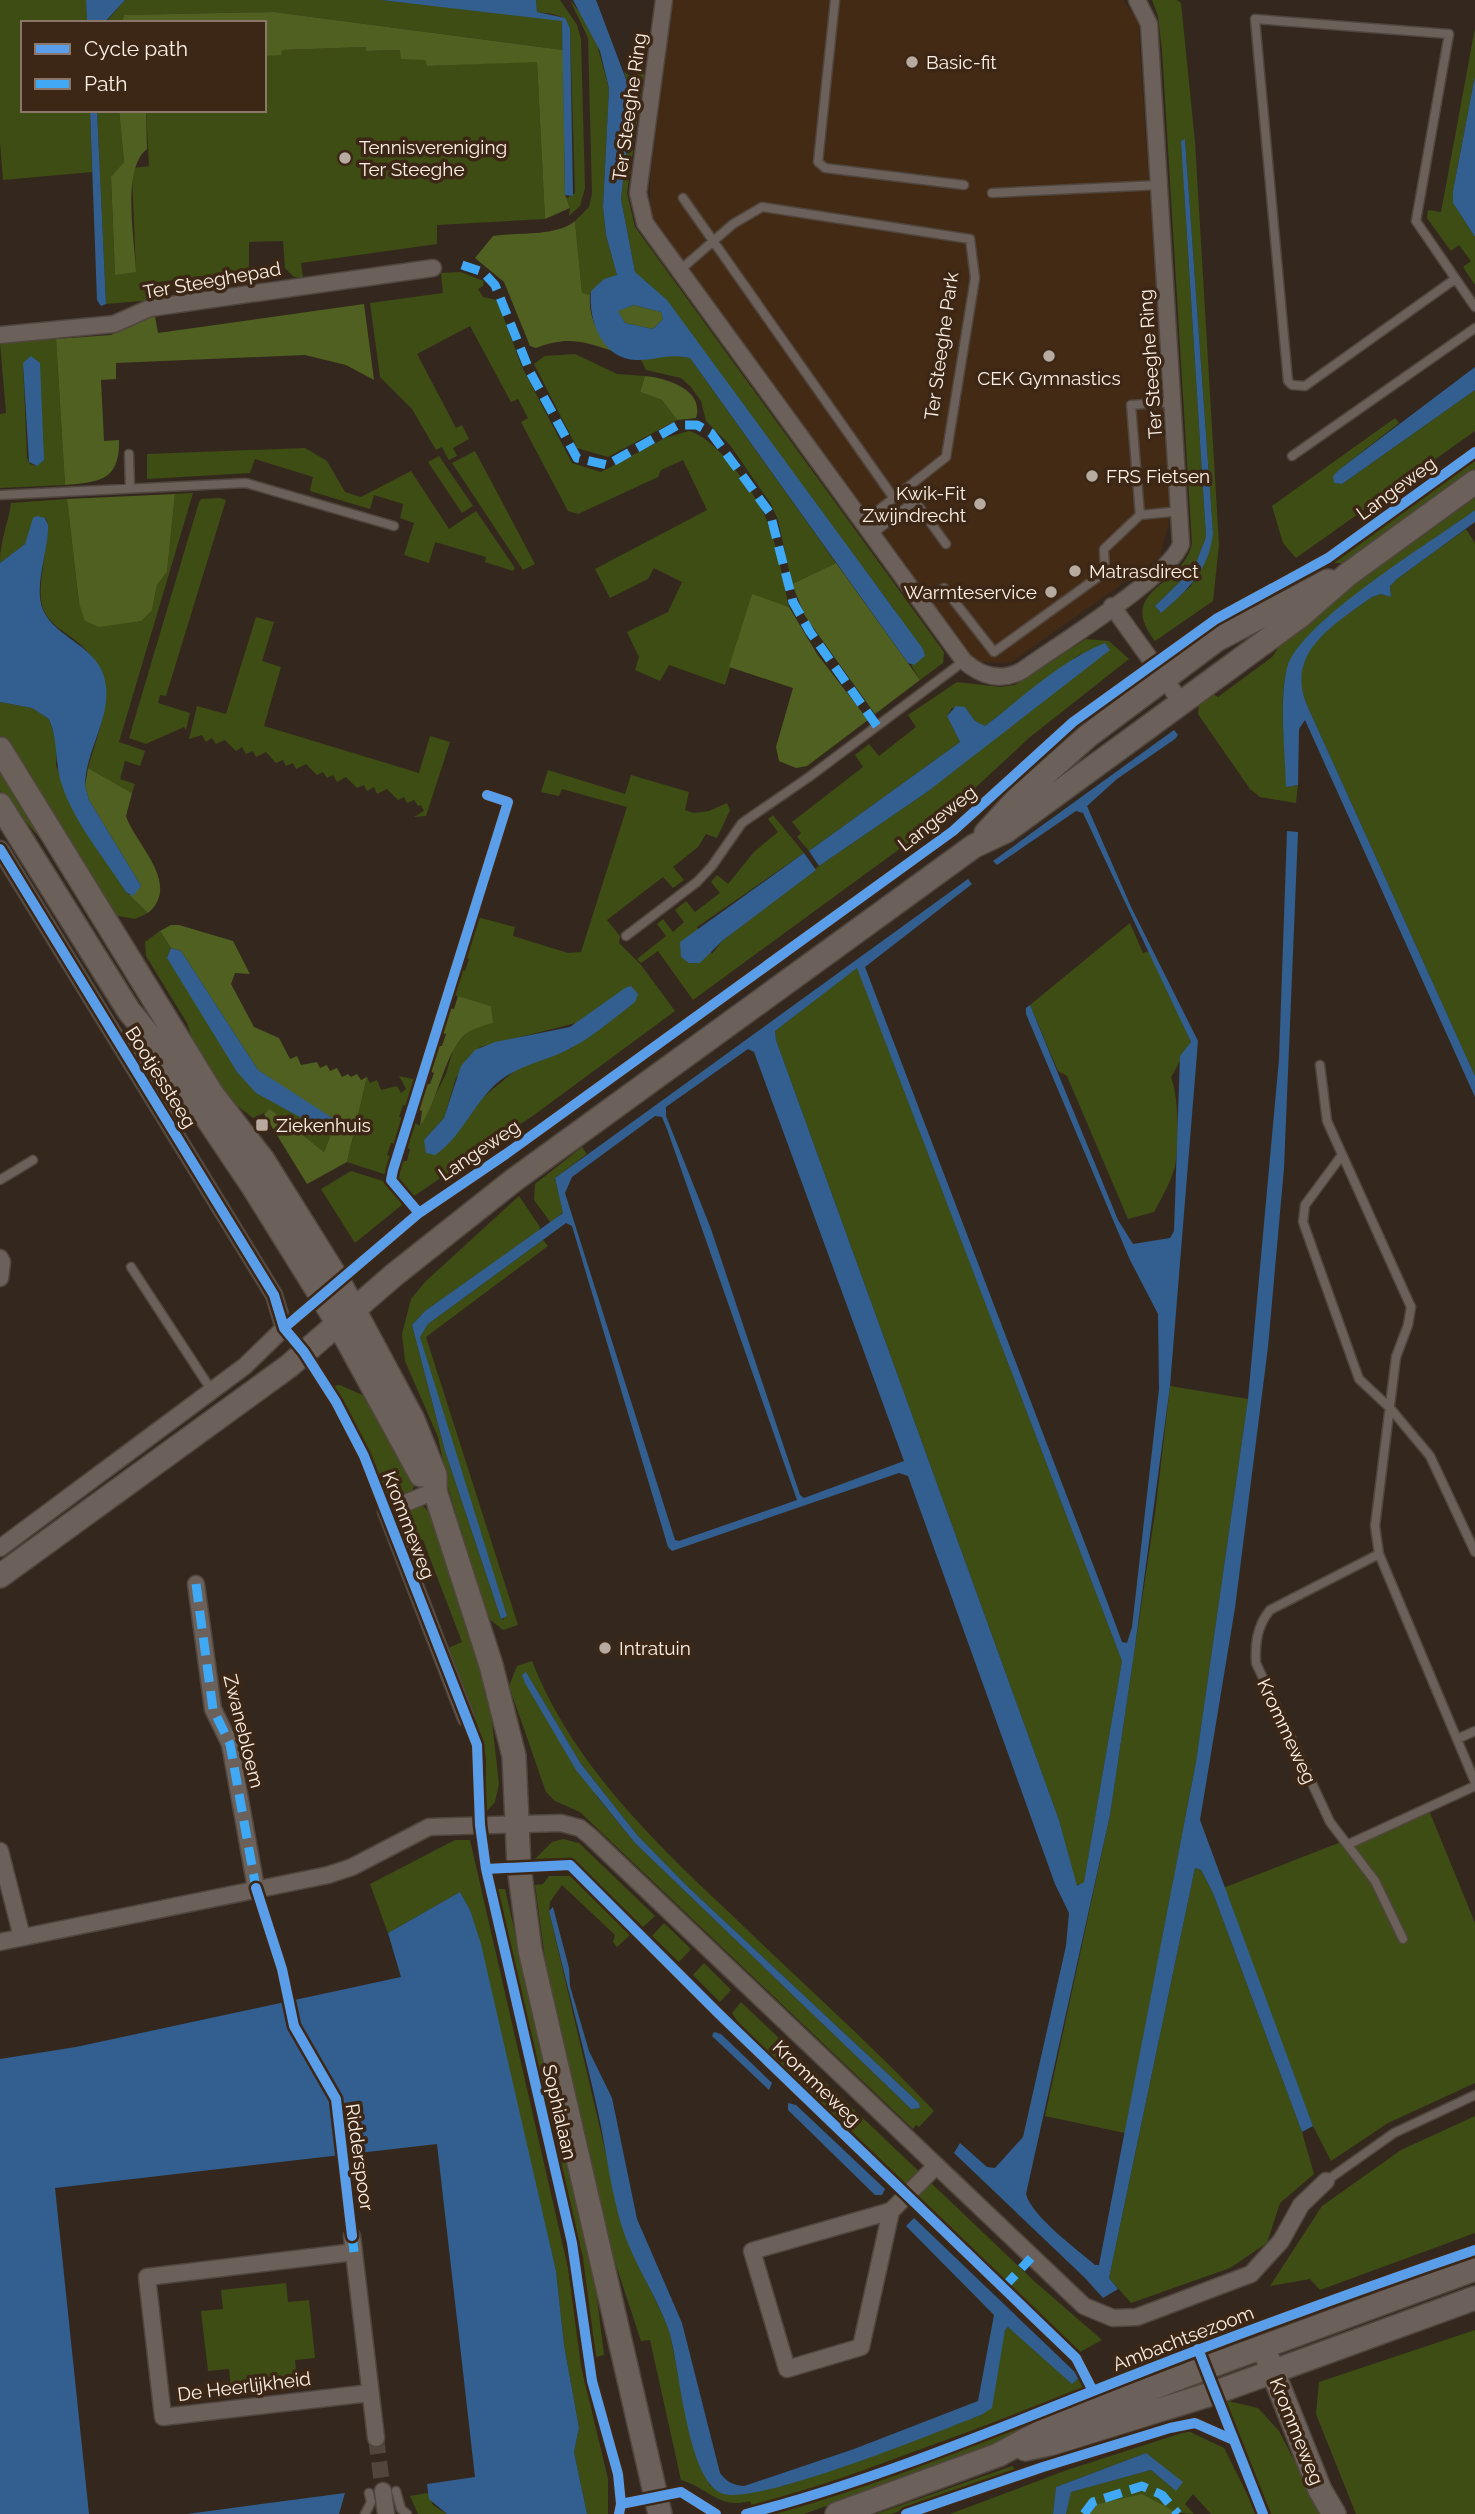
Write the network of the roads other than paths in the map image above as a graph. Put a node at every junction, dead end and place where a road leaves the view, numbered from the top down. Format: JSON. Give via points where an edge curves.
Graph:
{"nodes":[{"id":1,"x":664,"y":0,"type":"edge"},
{"id":2,"x":835,"y":0,"type":"edge"},
{"id":3,"x":1137,"y":0,"type":"edge"},
{"id":4,"x":964,"y":185,"type":"dead end"},
{"id":5,"x":1159,"y":186,"type":"junction"},
{"id":6,"x":992,"y":192,"type":"dead end"},
{"id":7,"x":683,"y":198,"type":"dead end"},
{"id":8,"x":713,"y":243,"type":"junction"},
{"id":9,"x":433,"y":268,"type":"dead end"},
{"id":10,"x":680,"y":270,"type":"junction"},
{"id":11,"x":1455,"y":279,"type":"junction"},
{"id":12,"x":1475,"y":307,"type":"edge"},
{"id":13,"x":1475,"y":328,"type":"edge"},
{"id":14,"x":0,"y":335,"type":"edge"},
{"id":15,"x":1174,"y":402,"type":"junction"},
{"id":16,"x":129,"y":454,"type":"dead end"},
{"id":17,"x":1292,"y":456,"type":"dead end"},
{"id":18,"x":1475,"y":482,"type":"edge"},
{"id":19,"x":130,"y":488,"type":"junction"},
{"id":20,"x":0,"y":495,"type":"edge"},
{"id":21,"x":893,"y":497,"type":"junction"},
{"id":22,"x":1181,"y":511,"type":"junction"},
{"id":23,"x":1140,"y":515,"type":"junction"},
{"id":24,"x":394,"y":526,"type":"dead end"},
{"id":25,"x":867,"y":529,"type":"junction"},
{"id":26,"x":946,"y":544,"type":"dead end"},
{"id":27,"x":1347,"y":575,"type":"junction"},
{"id":28,"x":922,"y":604,"type":"junction"},
{"id":29,"x":1112,"y":606,"type":"junction"},
{"id":30,"x":964,"y":661,"type":"junction"},
{"id":31,"x":1165,"y":679,"type":"junction"},
{"id":32,"x":1181,"y":702,"type":"junction"},
{"id":33,"x":0,"y":749,"type":"edge"},
{"id":34,"x":0,"y":805,"type":"edge"},
{"id":35,"x":974,"y":846,"type":"junction"},
{"id":36,"x":0,"y":849,"type":"edge"},
{"id":37,"x":626,"y":936,"type":"dead end"},
{"id":38,"x":1320,"y":1065,"type":"dead end"},
{"id":39,"x":1342,"y":1155,"type":"junction"},
{"id":40,"x":33,"y":1160,"type":"dead end"},
{"id":41,"x":0,"y":1180,"type":"edge"},
{"id":42,"x":0,"y":1258,"type":"edge"},
{"id":43,"x":131,"y":1267,"type":"dead end"},
{"id":44,"x":0,"y":1278,"type":"edge"},
{"id":45,"x":346,"y":1318,"type":"junction"},
{"id":46,"x":212,"y":1391,"type":"junction"},
{"id":47,"x":1390,"y":1408,"type":"junction"},
{"id":48,"x":435,"y":1490,"type":"junction"},
{"id":49,"x":0,"y":1548,"type":"edge"},
{"id":50,"x":1475,"y":1552,"type":"edge"},
{"id":51,"x":1380,"y":1554,"type":"junction"},
{"id":52,"x":0,"y":1576,"type":"edge"},
{"id":53,"x":196,"y":1584,"type":"dead end"},
{"id":54,"x":466,"y":1718,"type":"dead end"},
{"id":55,"x":1475,"y":1731,"type":"edge"},
{"id":56,"x":1457,"y":1739,"type":"junction"},
{"id":57,"x":1475,"y":1784,"type":"edge"},
{"id":58,"x":518,"y":1825,"type":"junction"},
{"id":59,"x":1349,"y":1844,"type":"junction"},
{"id":60,"x":0,"y":1851,"type":"edge"},
{"id":61,"x":256,"y":1888,"type":"junction"},
{"id":62,"x":22,"y":1937,"type":"junction"},
{"id":63,"x":1403,"y":1939,"type":"dead end"},
{"id":64,"x":0,"y":1942,"type":"edge"},
{"id":65,"x":1475,"y":2095,"type":"edge"},
{"id":66,"x":935,"y":2166,"type":"junction"},
{"id":67,"x":1326,"y":2181,"type":"joint"},
{"id":68,"x":891,"y":2211,"type":"junction"},
{"id":69,"x":1475,"y":2269,"type":"edge"},
{"id":70,"x":1475,"y":2298,"type":"edge"},
{"id":71,"x":1263,"y":2348,"type":"junction"},
{"id":72,"x":1272,"y":2371,"type":"junction"},
{"id":73,"x":370,"y":2393,"type":"junction"},
{"id":74,"x":376,"y":2438,"type":"tunnel mouth"},
{"id":75,"x":998,"y":2455,"type":"junction"},
{"id":76,"x":383,"y":2492,"type":"junction"},
{"id":77,"x":365,"y":2514,"type":"edge"},
{"id":78,"x":386,"y":2514,"type":"edge"},
{"id":79,"x":407,"y":2514,"type":"edge"},
{"id":80,"x":660,"y":2514,"type":"edge"},
{"id":81,"x":837,"y":2514,"type":"edge"},
{"id":82,"x":1334,"y":2514,"type":"edge"}],
"edges":[{"from":1,"to":10,"type":"street","name":"Ter Steeghe Ring","via":[[638,193],[645,223]]},
{"from":2,"to":4,"type":"lane","via":[[818,162],[825,168]]},
{"from":3,"to":5,"type":"street","name":"Ter Steeghe Ring","via":[[1149,24]]},
{"from":5,"to":6,"type":"lane"},
{"from":5,"to":15,"type":"street","name":"Ter Steeghe Ring"},
{"from":7,"to":8,"type":"lane"},
{"from":8,"to":10,"type":"lane","name":"Ter Steeghe Park"},
{"from":8,"to":21,"type":"lane"},
{"from":8,"to":21,"type":"lane","name":"Ter Steeghe Park","via":[[762,207],[970,239],[975,278],[946,457]]},
{"from":9,"to":14,"type":"street","name":"Ter Steeghepad","via":[[150,308],[114,324],[88,329]]},
{"from":10,"to":25,"type":"street","name":"Ter Steeghe Ring"},
{"from":11,"to":11,"type":"lane","via":[[1416,221],[1449,34],[1255,19],[1288,381],[1305,386]]},
{"from":11,"to":12,"type":"lane"},
{"from":13,"to":17,"type":"lane"},
{"from":15,"to":22,"type":"street","name":"Ter Steeghe Ring"},
{"from":15,"to":23,"type":"lane","via":[[1131,405]]},
{"from":16,"to":19,"type":"lane"},
{"from":18,"to":27,"type":"main road","name":"Langeweg"},
{"from":19,"to":20,"type":"lane"},
{"from":19,"to":24,"type":"lane","via":[[246,483]]},
{"from":21,"to":25,"type":"lane","name":"Ter Steeghe Park"},
{"from":22,"to":23,"type":"lane"},
{"from":22,"to":29,"type":"street","name":"Ter Steeghe Ring","via":[[1179,551]]},
{"from":23,"to":28,"type":"lane","via":[[1104,549],[1105,572],[994,652],[944,588]]},
{"from":25,"to":26,"type":"lane","via":[[915,501]]},
{"from":25,"to":28,"type":"street","name":"Ter Steeghe Ring"},
{"from":27,"to":31,"type":"main road","name":"Langeweg","via":[[1321,583],[1230,631]]},
{"from":27,"to":32,"type":"main road","name":"Langeweg","via":[[1300,616]]},
{"from":28,"to":30,"type":"street","name":"Ter Steeghe Ring"},
{"from":29,"to":30,"type":"street","name":"Ter Steeghe Ring","via":[[1012,676],[985,675]]},
{"from":29,"to":31,"type":"street"},
{"from":30,"to":37,"type":"lane","via":[[742,823],[697,882]]},
{"from":31,"to":32,"type":"street"},
{"from":31,"to":35,"type":"main road","name":"Langeweg","via":[[1054,765]]},
{"from":32,"to":35,"type":"main road","name":"Langeweg","via":[[1006,831]]},
{"from":33,"to":45,"type":"main road","name":"Bootjessteeg","via":[[212,1094],[263,1160],[338,1280]]},
{"from":34,"to":45,"type":"main road","name":"Bootjessteeg","via":[[128,1011],[162,1051]]},
{"from":35,"to":45,"type":"main road","name":"Langeweg","via":[[514,1180]]},
{"from":36,"to":46,"type":"street","name":"Bootjessteeg","via":[[274,1295],[284,1328]]},
{"from":38,"to":39,"type":"lane","via":[[1327,1121]]},
{"from":39,"to":47,"type":"lane","via":[[1411,1307],[1396,1357]]},
{"from":39,"to":47,"type":"lane","via":[[1305,1205],[1303,1222],[1359,1379]]},
{"from":40,"to":41,"type":"lane"},
{"from":42,"to":44,"type":"street"},
{"from":43,"to":46,"type":"lane"},
{"from":45,"to":48,"type":"main road","name":"Krommeweg","via":[[423,1478]]},
{"from":45,"to":52,"type":"main road","name":"Langeweg","via":[[289,1366]]},
{"from":46,"to":49,"type":"street"},
{"from":47,"to":50,"type":"lane","via":[[1430,1456]]},
{"from":47,"to":51,"type":"lane","via":[[1374,1526]]},
{"from":48,"to":54,"type":"street","name":"Krommeweg","via":[[386,1511]]},
{"from":48,"to":58,"type":"main road","name":"Krommeweg","via":[[504,1710],[514,1756]]},
{"from":51,"to":56,"type":"lane"},
{"from":51,"to":59,"type":"lane","name":"Krommeweg","via":[[1270,1610],[1261,1620],[1255,1645],[1256,1663],[1329,1822]]},
{"from":53,"to":61,"type":"street","name":"Zwanebloem","via":[[213,1709],[230,1744]]},
{"from":55,"to":56,"type":"lane"},
{"from":56,"to":57,"type":"lane"},
{"from":57,"to":59,"type":"lane"},
{"from":58,"to":61,"type":"street","via":[[429,1827],[352,1867]]},
{"from":58,"to":66,"type":"street","name":"Krommeweg","via":[[561,1823],[580,1828]]},
{"from":58,"to":80,"type":"main road","name":"Sophialaan","via":[[530,1950]]},
{"from":59,"to":63,"type":"lane","name":"Krommeweg","via":[[1375,1881]]},
{"from":60,"to":62,"type":"street"},
{"from":61,"to":62,"type":"street"},
{"from":62,"to":64,"type":"street"},
{"from":65,"to":67,"type":"lane","name":"Krommeweg","via":[[1394,2133]]},
{"from":66,"to":67,"type":"street","name":"Krommeweg","via":[[1084,2306],[1113,2318],[1138,2317],[1251,2274],[1281,2241],[1301,2206]]},
{"from":66,"to":68,"type":"street"},
{"from":68,"to":68,"type":"street","via":[[752,2251],[787,2369],[861,2347]]},
{"from":69,"to":71,"type":"main road","name":"Ambachtsezoom"},
{"from":70,"to":72,"type":"main road","name":"Ambachtsezoom"},
{"from":71,"to":72,"type":"main road","name":"Krommeweg"},
{"from":71,"to":75,"type":"main road","name":"Ambachtsezoom","via":[[1050,2427]]},
{"from":72,"to":75,"type":"main road","name":"Ambachtsezoom","via":[[1054,2444]]},
{"from":72,"to":82,"type":"main road","name":"Krommeweg"},
{"from":73,"to":73,"type":"street","name":"De Heerlijkheid","via":[[353,2244],[147,2277],[163,2417]]},
{"from":73,"to":74,"type":"street"},
{"from":75,"to":81,"type":"main road","name":"Ambachtsezoom"},
{"from":76,"to":77,"type":"lane"},
{"from":76,"to":78,"type":"street"},
{"from":76,"to":79,"type":"lane"}]}
